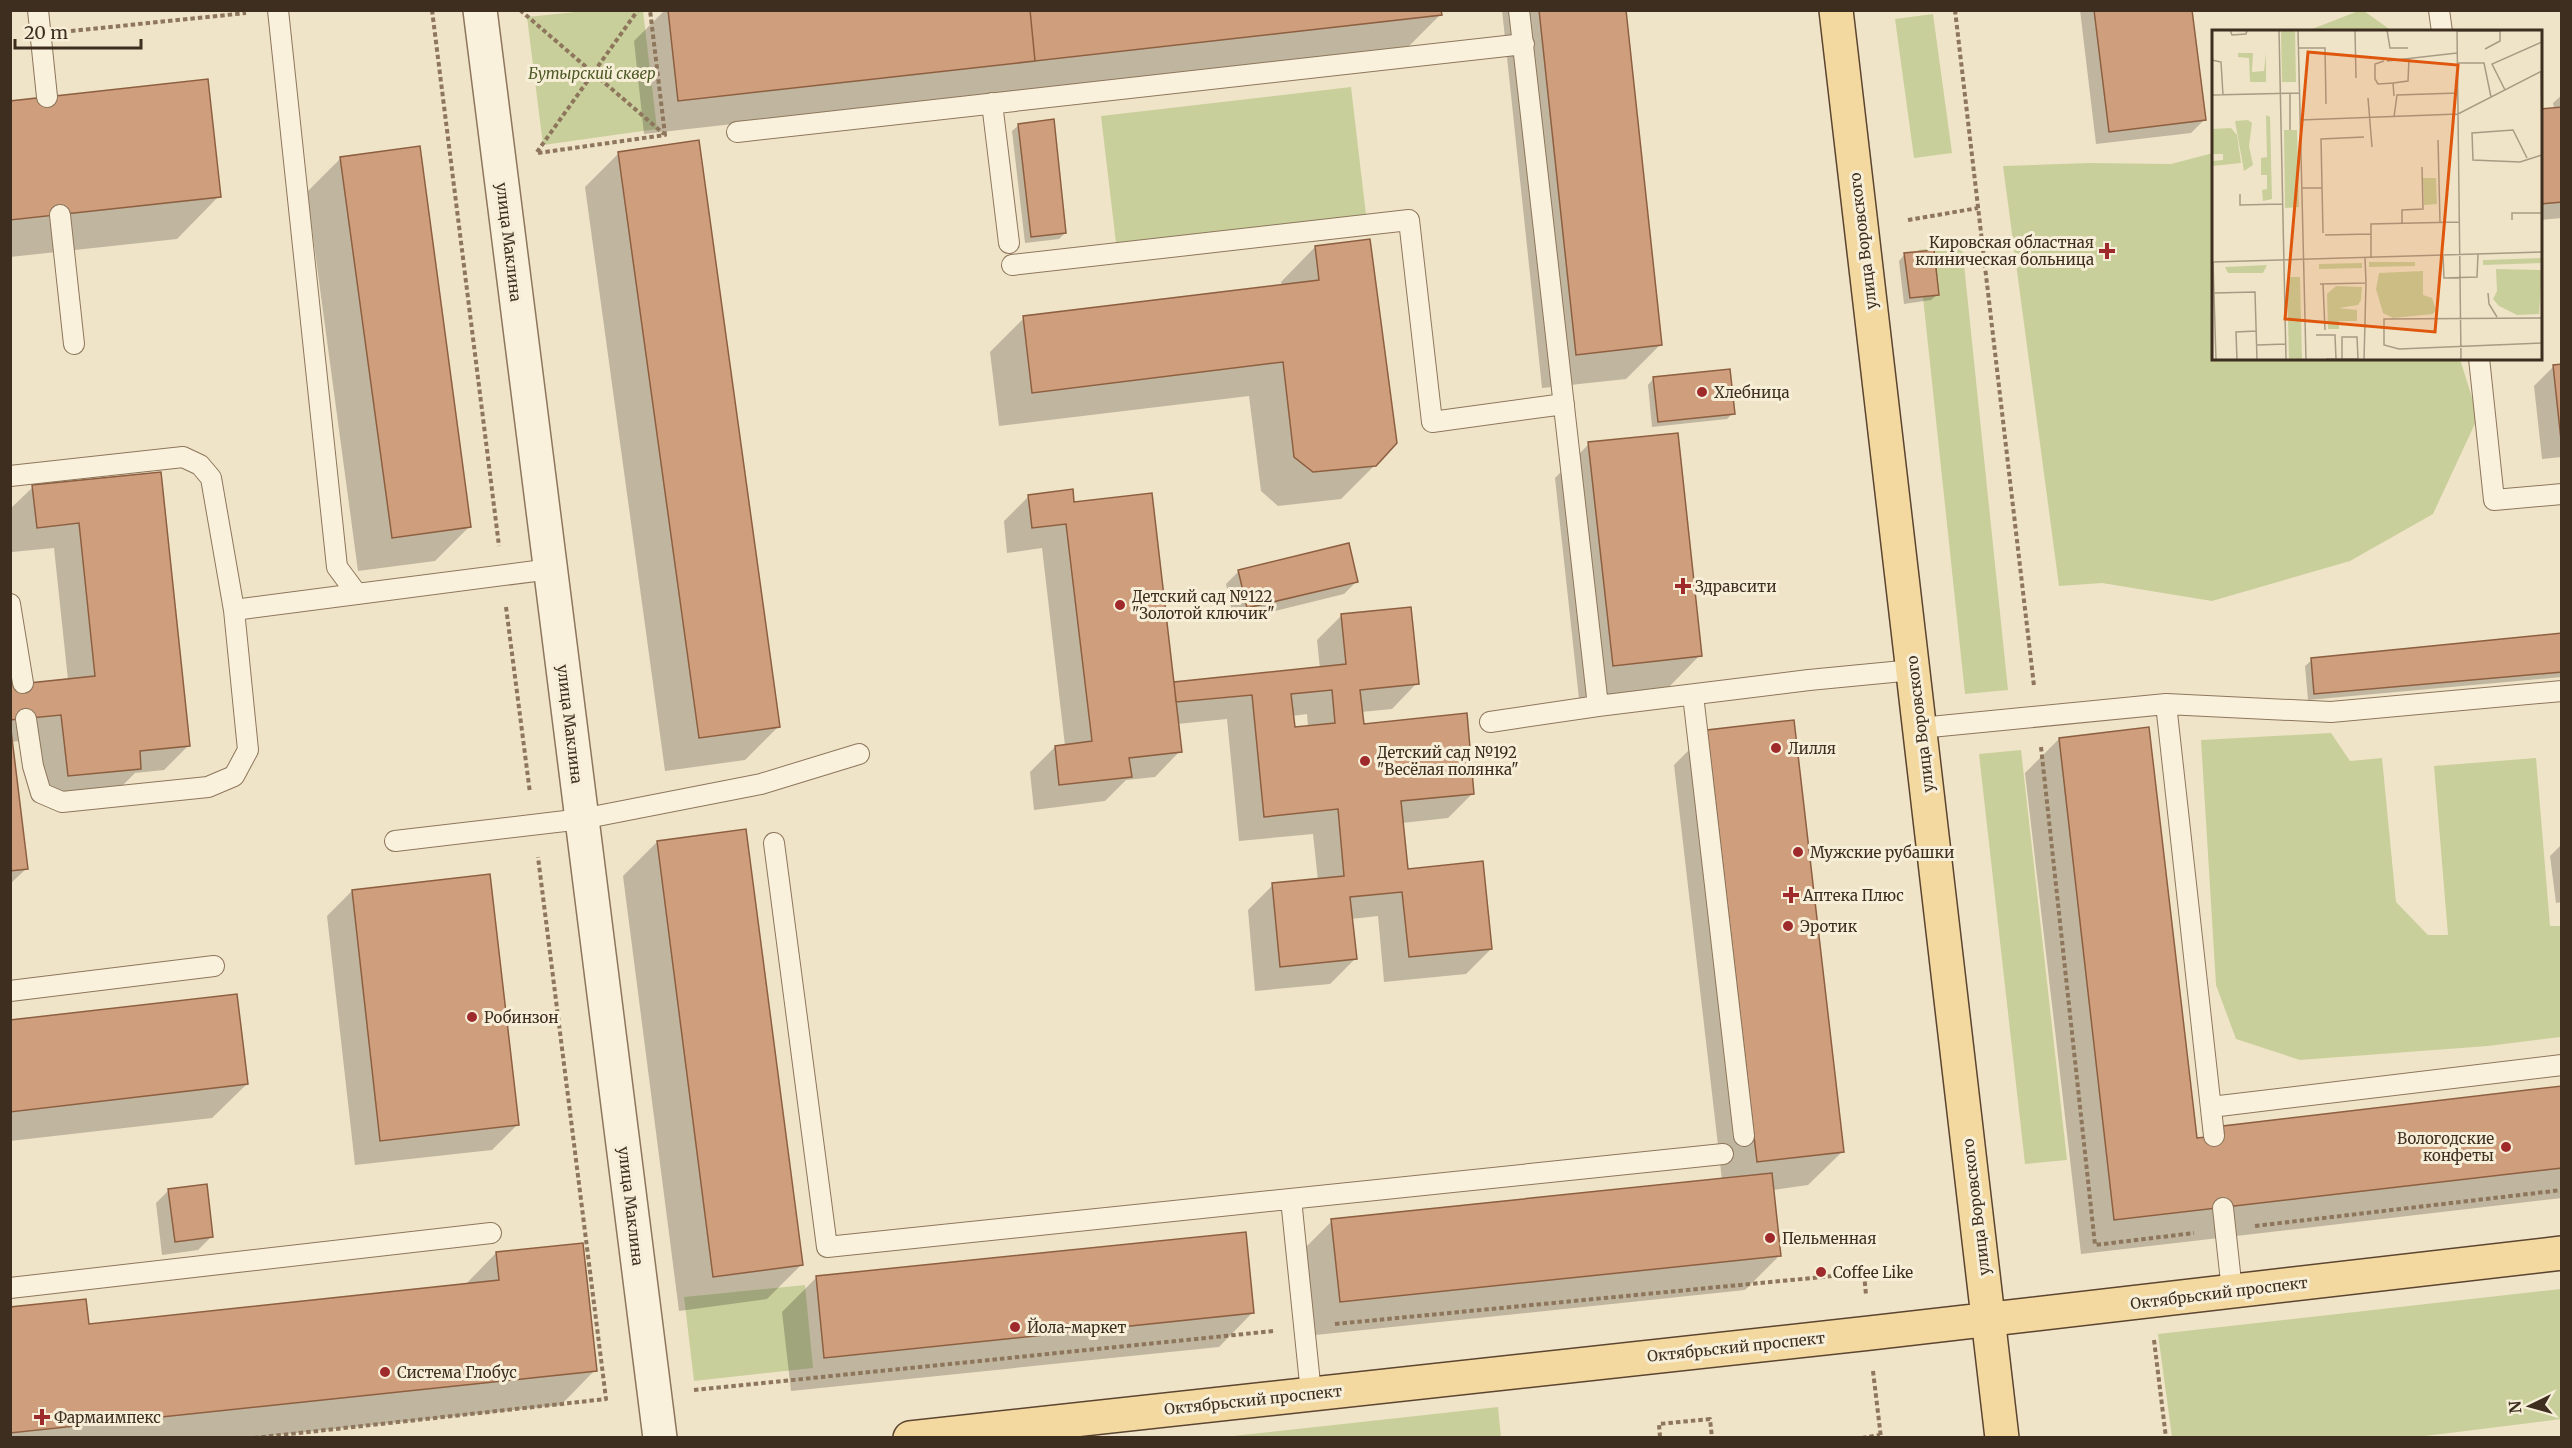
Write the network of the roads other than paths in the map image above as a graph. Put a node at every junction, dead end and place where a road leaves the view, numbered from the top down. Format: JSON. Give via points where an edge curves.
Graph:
{"nodes":[{"id":1,"x":38,"y":10,"type":"edge"},
{"id":2,"x":278,"y":10,"type":"edge"},
{"id":3,"x":480,"y":10,"type":"edge"},
{"id":4,"x":1519,"y":10,"type":"edge"},
{"id":5,"x":1836,"y":10,"type":"edge"},
{"id":6,"x":2439,"y":10,"type":"edge"},
{"id":7,"x":2442,"y":30,"type":"edge"},
{"id":8,"x":1524,"y":44,"type":"junction"},
{"id":9,"x":47,"y":97,"type":"dead end"},
{"id":10,"x":992,"y":103,"type":"junction"},
{"id":11,"x":737,"y":132,"type":"dead end"},
{"id":12,"x":60,"y":215,"type":"dead end"},
{"id":13,"x":1009,"y":243,"type":"dead end"},
{"id":14,"x":1012,"y":265,"type":"dead end"},
{"id":15,"x":74,"y":344,"type":"dead end"},
{"id":16,"x":2479,"y":360,"type":"edge"},
{"id":17,"x":1564,"y":404,"type":"junction"},
{"id":18,"x":10,"y":476,"type":"edge"},
{"id":19,"x":2562,"y":494,"type":"edge"},
{"id":20,"x":551,"y":569,"type":"junction"},
{"id":21,"x":357,"y":594,"type":"junction"},
{"id":22,"x":10,"y":604,"type":"edge"},
{"id":23,"x":234,"y":610,"type":"junction"},
{"id":24,"x":1913,"y":670,"type":"junction"},
{"id":25,"x":23,"y":683,"type":"dead end"},
{"id":26,"x":2562,"y":691,"type":"edge"},
{"id":27,"x":1693,"y":696,"type":"junction"},
{"id":28,"x":2166,"y":704,"type":"junction"},
{"id":29,"x":1598,"y":706,"type":"junction"},
{"id":30,"x":26,"y":719,"type":"dead end"},
{"id":31,"x":1490,"y":723,"type":"dead end"},
{"id":32,"x":1920,"y":728,"type":"junction"},
{"id":33,"x":859,"y":754,"type":"dead end"},
{"id":34,"x":582,"y":819,"type":"junction"},
{"id":35,"x":395,"y":841,"type":"dead end"},
{"id":36,"x":774,"y":843,"type":"dead end"},
{"id":37,"x":214,"y":966,"type":"dead end"},
{"id":38,"x":10,"y":991,"type":"edge"},
{"id":39,"x":2562,"y":1065,"type":"edge"},
{"id":40,"x":2211,"y":1107,"type":"junction"},
{"id":41,"x":1744,"y":1136,"type":"dead end"},
{"id":42,"x":2214,"y":1136,"type":"dead end"},
{"id":43,"x":1723,"y":1154,"type":"dead end"},
{"id":44,"x":1291,"y":1199,"type":"junction"},
{"id":45,"x":2223,"y":1208,"type":"dead end"},
{"id":46,"x":491,"y":1233,"type":"dead end"},
{"id":47,"x":2562,"y":1253,"type":"edge"},
{"id":48,"x":10,"y":1288,"type":"edge"},
{"id":49,"x":2232,"y":1291,"type":"junction"},
{"id":50,"x":1989,"y":1319,"type":"junction"},
{"id":51,"x":1311,"y":1394,"type":"junction"},
{"id":52,"x":660,"y":1437,"type":"edge"},
{"id":53,"x":910,"y":1437,"type":"edge"},
{"id":54,"x":2002,"y":1437,"type":"edge"}],
"edges":[{"from":1,"to":9,"type":"lane"},
{"from":2,"to":21,"type":"lane","via":[[337,567]]},
{"from":3,"to":20,"type":"street","name":"улица Маклина"},
{"from":4,"to":8,"type":"lane"},
{"from":5,"to":24,"type":"main road","name":"улица Воровского"},
{"from":6,"to":7,"type":"lane"},
{"from":8,"to":10,"type":"lane"},
{"from":8,"to":17,"type":"lane"},
{"from":10,"to":11,"type":"lane"},
{"from":10,"to":13,"type":"lane"},
{"from":12,"to":15,"type":"lane"},
{"from":14,"to":17,"type":"lane","via":[[1409,220],[1432,422]]},
{"from":16,"to":19,"type":"lane","via":[[2494,500]]},
{"from":17,"to":29,"type":"lane"},
{"from":18,"to":23,"type":"lane","via":[[183,457],[200,465],[211,478]]},
{"from":20,"to":21,"type":"lane"},
{"from":20,"to":34,"type":"street","name":"улица Маклина"},
{"from":21,"to":23,"type":"lane"},
{"from":22,"to":25,"type":"lane"},
{"from":23,"to":30,"type":"lane","via":[[248,750],[234,776],[208,787],[62,802],[41,793]]},
{"from":24,"to":27,"type":"lane"},
{"from":24,"to":32,"type":"main road","name":"улица Воровского"},
{"from":26,"to":28,"type":"lane","via":[[2331,712]]},
{"from":27,"to":29,"type":"lane"},
{"from":27,"to":41,"type":"lane"},
{"from":28,"to":32,"type":"lane"},
{"from":28,"to":40,"type":"lane"},
{"from":29,"to":31,"type":"lane"},
{"from":32,"to":50,"type":"main road","name":"улица Воровского"},
{"from":33,"to":34,"type":"lane","via":[[761,784]]},
{"from":34,"to":35,"type":"lane"},
{"from":34,"to":52,"type":"street","name":"улица Маклина"},
{"from":36,"to":44,"type":"lane","via":[[827,1247]]},
{"from":37,"to":38,"type":"lane"},
{"from":39,"to":40,"type":"lane"},
{"from":40,"to":42,"type":"lane"},
{"from":43,"to":44,"type":"lane"},
{"from":44,"to":51,"type":"lane"},
{"from":45,"to":49,"type":"lane"},
{"from":46,"to":48,"type":"lane"},
{"from":47,"to":49,"type":"main road","name":"Октябрьский проспект"},
{"from":49,"to":50,"type":"main road","name":"Октябрьский проспект"},
{"from":50,"to":51,"type":"main road","name":"Октябрьский проспект"},
{"from":50,"to":54,"type":"main road","name":"улица Воровского"},
{"from":51,"to":53,"type":"main road","name":"Октябрьский проспект"}]}
